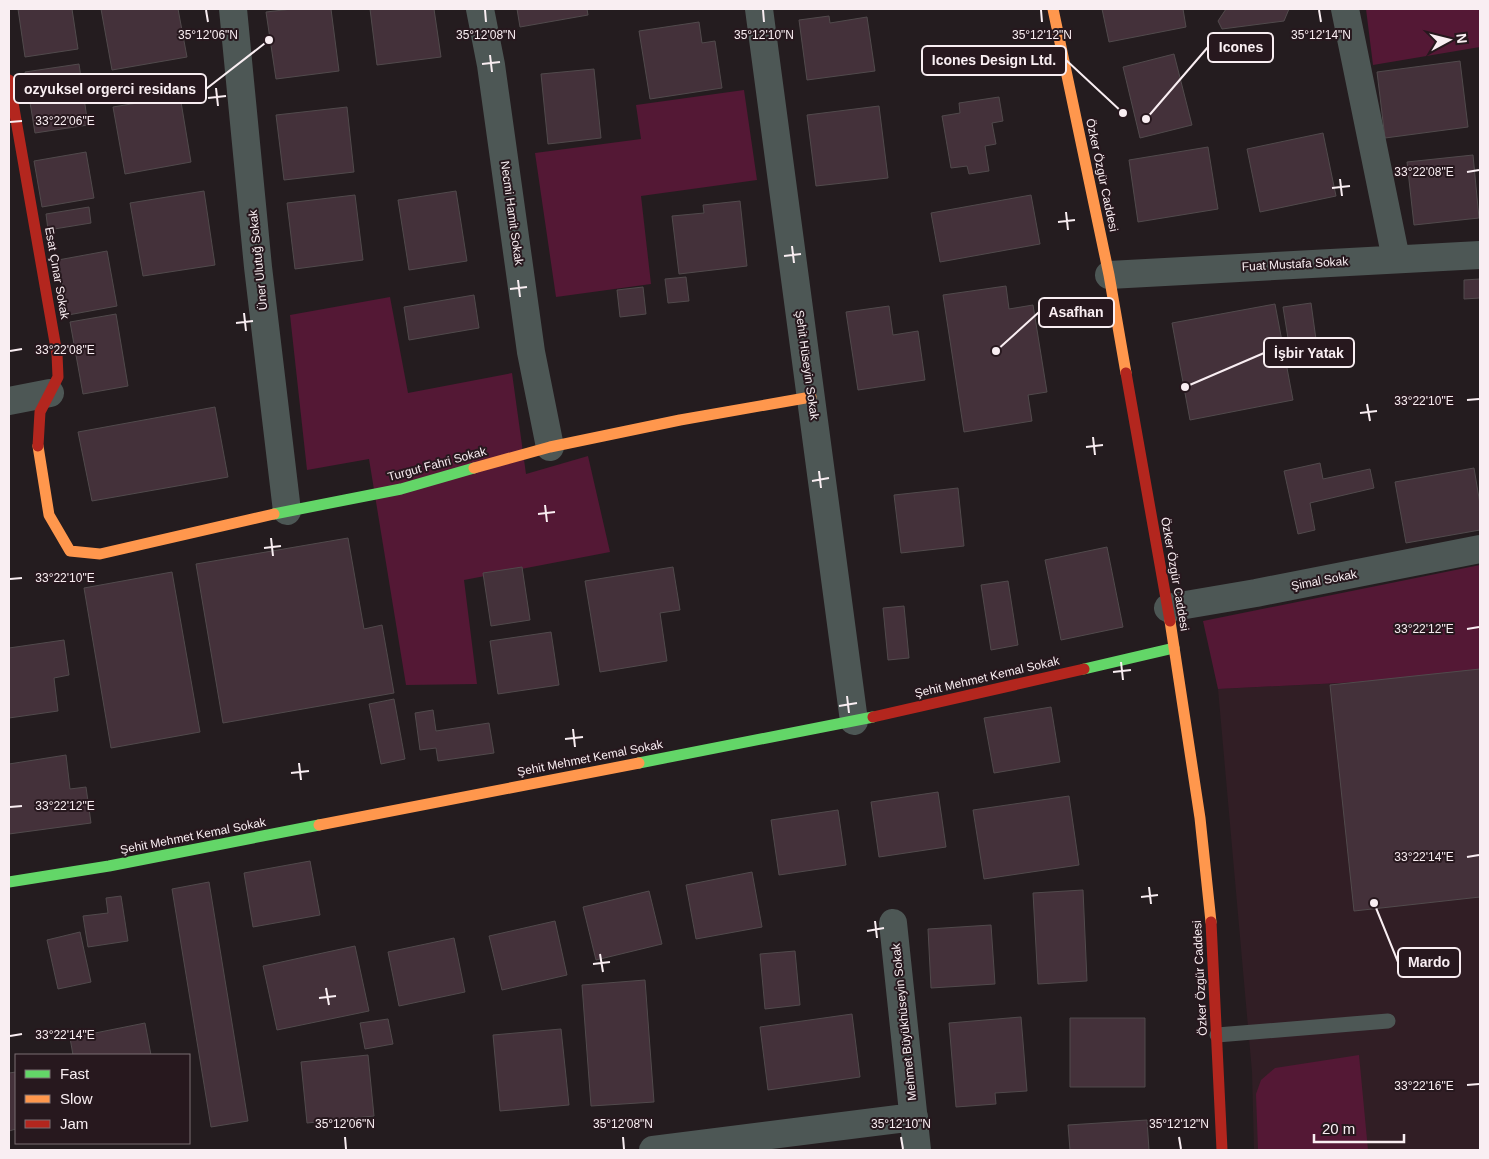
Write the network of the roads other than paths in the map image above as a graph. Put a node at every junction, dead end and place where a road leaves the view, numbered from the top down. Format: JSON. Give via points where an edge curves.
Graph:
{"nodes":[{"id":1,"x":233,"y":9,"type":"edge"},
{"id":2,"x":480,"y":9,"type":"edge"},
{"id":3,"x":759,"y":9,"type":"edge"},
{"id":4,"x":1053,"y":9,"type":"edge"},
{"id":5,"x":1345,"y":9,"type":"edge"},
{"id":6,"x":9,"y":80,"type":"edge"},
{"id":7,"x":1480,"y":255,"type":"edge"},
{"id":8,"x":1396,"y":259,"type":"junction"},
{"id":9,"x":1109,"y":275,"type":"junction"},
{"id":10,"x":50,"y":394,"type":"junction"},
{"id":11,"x":811,"y":398,"type":"junction"},
{"id":12,"x":9,"y":400,"type":"edge"},
{"id":13,"x":550,"y":447,"type":"junction"},
{"id":14,"x":287,"y":511,"type":"junction"},
{"id":15,"x":1480,"y":549,"type":"edge"},
{"id":16,"x":70,"y":551,"type":"joint"},
{"id":17,"x":1168,"y":608,"type":"junction"},
{"id":18,"x":1174,"y":648,"type":"junction"},
{"id":19,"x":854,"y":721,"type":"junction"},
{"id":20,"x":9,"y":882,"type":"edge"},
{"id":21,"x":893,"y":923,"type":"dead end"},
{"id":22,"x":1388,"y":1021,"type":"dead end"},
{"id":23,"x":1217,"y":1035,"type":"junction"},
{"id":24,"x":914,"y":1117,"type":"junction"},
{"id":25,"x":653,"y":1150,"type":"edge"},
{"id":26,"x":917,"y":1150,"type":"edge"},
{"id":27,"x":1222,"y":1150,"type":"edge"}],
"edges":[{"from":1,"to":14,"type":"street","name":"Üner Ulutuğ Sokak","via":[[258,267]]},
{"from":2,"to":13,"type":"street","name":"Necmi Hamit Sokak","via":[[491,65],[531,352]]},
{"from":3,"to":11,"type":"street","name":"Şehit Hüseyin Sokak"},
{"from":4,"to":9,"type":"street","name":"Özker Özgür Caddesi"},
{"from":5,"to":8,"type":"street"},
{"from":6,"to":10,"type":"street","name":"Esat Çınar Sokak","via":[[57,354],[58,376]]},
{"from":7,"to":8,"type":"street","name":"Fuat Mustafa Sokak"},
{"from":8,"to":9,"type":"street","name":"Fuat Mustafa Sokak"},
{"from":9,"to":17,"type":"street","name":"Özker Özgür Caddesi"},
{"from":10,"to":12,"type":"street"},
{"from":10,"to":16,"type":"street","name":"Esat Çınar Sokak","via":[[40,412],[38,447],[49,515]]},
{"from":11,"to":13,"type":"street","name":"Turgut Fahri Sokak","via":[[680,420]]},
{"from":11,"to":19,"type":"street","name":"Şehit Hüseyin Sokak"},
{"from":13,"to":14,"type":"street","name":"Turgut Fahri Sokak","via":[[401,489]]},
{"from":14,"to":16,"type":"street","name":"Turgut Fahri Sokak","via":[[100,554]]},
{"from":15,"to":17,"type":"street","name":"Şimal Sokak"},
{"from":17,"to":18,"type":"street","name":"Özker Özgür Caddesi"},
{"from":18,"to":19,"type":"street","name":"Şehit Mehmet Kemal Sokak"},
{"from":18,"to":23,"type":"street","name":"Özker Özgür Caddesi","via":[[1200,818],[1212,936]]},
{"from":19,"to":20,"type":"street","name":"Şehit Mehmet Kemal Sokak","via":[[119,864]]},
{"from":21,"to":24,"type":"street","name":"Mehmet Büyükhüseyin Sokak"},
{"from":22,"to":23,"type":"lane"},
{"from":23,"to":27,"type":"street","name":"Özker Özgür Caddesi"},
{"from":24,"to":25,"type":"street"},
{"from":24,"to":26,"type":"street","name":"Mehmet Büyükhüseyin Sokak"}]}
